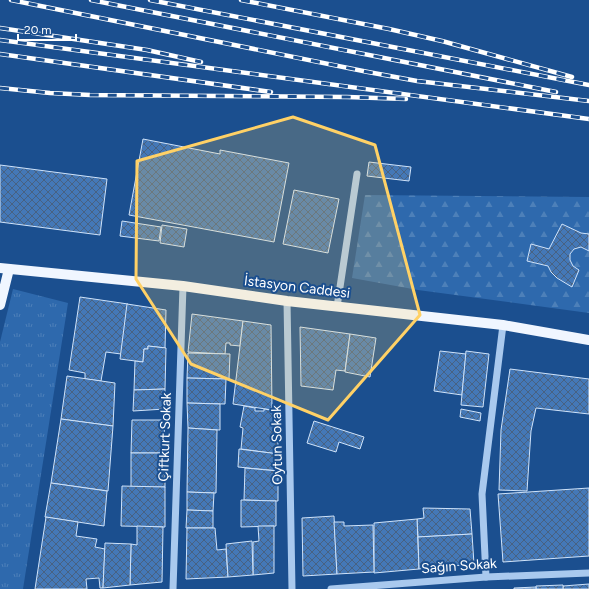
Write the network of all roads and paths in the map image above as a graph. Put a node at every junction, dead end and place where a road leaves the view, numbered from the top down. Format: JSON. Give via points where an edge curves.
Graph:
{"nodes":[{"id":1,"x":357,"y":174,"type":"dead end"},
{"id":2,"x":4,"y":269,"type":"edge"},
{"id":3,"x":184,"y":286,"type":"junction"},
{"id":4,"x":287,"y":301,"type":"junction"},
{"id":5,"x":0,"y":304,"type":"edge"},
{"id":6,"x":337,"y":307,"type":"junction"},
{"id":7,"x":503,"y":325,"type":"junction"},
{"id":8,"x":589,"y":340,"type":"edge"},
{"id":9,"x":589,"y":573,"type":"edge"},
{"id":10,"x":486,"y":577,"type":"junction"},
{"id":11,"x":172,"y":589,"type":"edge"},
{"id":12,"x":292,"y":589,"type":"edge"},
{"id":13,"x":331,"y":589,"type":"edge"}],
"edges":[{"from":1,"to":6,"type":"street"},
{"from":2,"to":3,"type":"main road","name":"İstasyon Caddesi"},
{"from":2,"to":5,"type":"main road"},
{"from":3,"to":4,"type":"main road","name":"İstasyon Caddesi"},
{"from":3,"to":11,"type":"street","name":"Çiftkurt Sokak"},
{"from":4,"to":6,"type":"main road","name":"İstasyon Caddesi"},
{"from":4,"to":12,"type":"street","name":"Oytun Sokak"},
{"from":6,"to":7,"type":"main road","name":"İstasyon Caddesi"},
{"from":7,"to":8,"type":"main road","name":"İstasyon Caddesi"},
{"from":7,"to":10,"type":"street","via":[[482,494]]},
{"from":9,"to":10,"type":"street","name":"Sağın Sokak"},
{"from":10,"to":13,"type":"street","name":"Sağın Sokak"}]}
